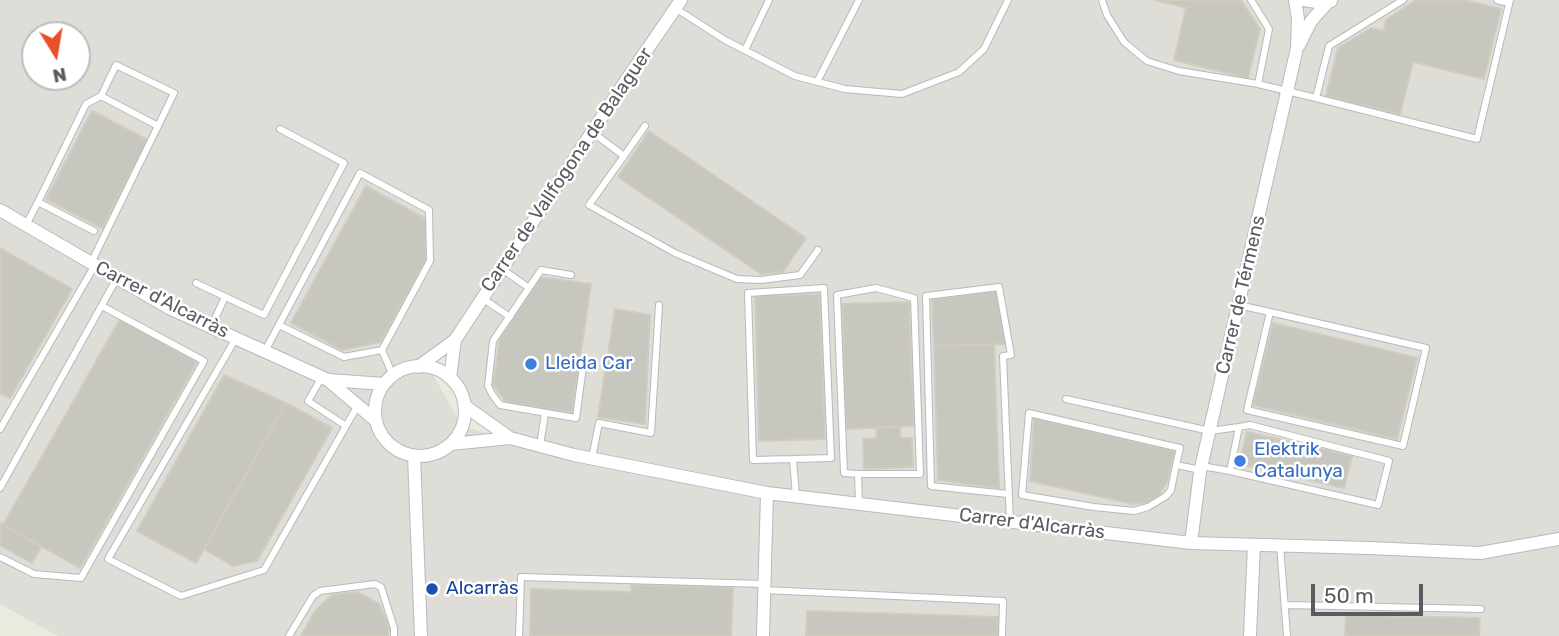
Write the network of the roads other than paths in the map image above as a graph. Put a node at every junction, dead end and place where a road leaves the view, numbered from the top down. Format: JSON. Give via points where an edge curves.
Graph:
{"nodes":[{"id":1,"x":769,"y":0,"type":"edge"},
{"id":2,"x":859,"y":0,"type":"edge"},
{"id":3,"x":1008,"y":0,"type":"edge"},
{"id":4,"x":1102,"y":0,"type":"edge"},
{"id":5,"x":1251,"y":0,"type":"edge"},
{"id":6,"x":1295,"y":0,"type":"edge"},
{"id":7,"x":1304,"y":0,"type":"edge"},
{"id":8,"x":1403,"y":0,"type":"edge"},
{"id":9,"x":1497,"y":0,"type":"edge"},
{"id":10,"x":1331,"y":1,"type":"edge"},
{"id":11,"x":1510,"y":2,"type":"edge"},
{"id":12,"x":678,"y":4,"type":"edge"},
{"id":13,"x":1297,"y":48,"type":"junction"},
{"id":14,"x":745,"y":50,"type":"junction"},
{"id":15,"x":817,"y":82,"type":"junction"},
{"id":16,"x":1258,"y":84,"type":"junction"},
{"id":17,"x":1287,"y":91,"type":"junction"},
{"id":18,"x":101,"y":96,"type":"junction"},
{"id":19,"x":1316,"y":98,"type":"junction"},
{"id":20,"x":158,"y":126,"type":"junction"},
{"id":21,"x":645,"y":126,"type":"dead end"},
{"id":22,"x":280,"y":129,"type":"dead end"},
{"id":23,"x":592,"y":132,"type":"junction"},
{"id":24,"x":624,"y":156,"type":"junction"},
{"id":25,"x":38,"y":202,"type":"junction"},
{"id":26,"x":0,"y":211,"type":"edge"},
{"id":27,"x":26,"y":226,"type":"junction"},
{"id":28,"x":94,"y":231,"type":"dead end"},
{"id":29,"x":818,"y":250,"type":"dead end"},
{"id":30,"x":93,"y":264,"type":"junction"},
{"id":31,"x":502,"y":268,"type":"junction"},
{"id":32,"x":571,"y":275,"type":"dead end"},
{"id":33,"x":117,"y":278,"type":"junction"},
{"id":34,"x":196,"y":283,"type":"dead end"},
{"id":35,"x":530,"y":288,"type":"junction"},
{"id":36,"x":225,"y":297,"type":"junction"},
{"id":37,"x":482,"y":298,"type":"junction"},
{"id":38,"x":659,"y":305,"type":"dead end"},
{"id":39,"x":1238,"y":305,"type":"junction"},
{"id":40,"x":102,"y":306,"type":"junction"},
{"id":41,"x":1270,"y":312,"type":"junction"},
{"id":42,"x":510,"y":317,"type":"junction"},
{"id":43,"x":279,"y":325,"type":"junction"},
{"id":44,"x":211,"y":327,"type":"junction"},
{"id":45,"x":236,"y":338,"type":"junction"},
{"id":46,"x":455,"y":340,"type":"junction"},
{"id":47,"x":382,"y":350,"type":"junction"},
{"id":48,"x":265,"y":351,"type":"junction"},
{"id":49,"x":584,"y":359,"type":"dead end"},
{"id":50,"x":418,"y":366,"type":"junction"},
{"id":51,"x":325,"y":378,"type":"junction"},
{"id":52,"x":450,"y":378,"type":"junction"},
{"id":53,"x":389,"y":380,"type":"junction"},
{"id":54,"x":1066,"y":399,"type":"dead end"},
{"id":55,"x":358,"y":405,"type":"junction"},
{"id":56,"x":465,"y":405,"type":"junction"},
{"id":57,"x":545,"y":414,"type":"junction"},
{"id":58,"x":375,"y":420,"type":"junction"},
{"id":59,"x":346,"y":426,"type":"junction"},
{"id":60,"x":1239,"y":427,"type":"junction"},
{"id":61,"x":0,"y":429,"type":"edge"},
{"id":62,"x":1210,"y":431,"type":"junction"},
{"id":63,"x":510,"y":438,"type":"junction"},
{"id":64,"x":451,"y":444,"type":"junction"},
{"id":65,"x":540,"y":446,"type":"junction"},
{"id":66,"x":414,"y":456,"type":"junction"},
{"id":67,"x":592,"y":458,"type":"junction"},
{"id":68,"x":793,"y":459,"type":"junction"},
{"id":69,"x":1176,"y":466,"type":"junction"},
{"id":70,"x":1201,"y":468,"type":"junction"},
{"id":71,"x":1230,"y":471,"type":"junction"},
{"id":72,"x":858,"y":474,"type":"junction"},
{"id":73,"x":0,"y":488,"type":"edge"},
{"id":74,"x":766,"y":494,"type":"junction"},
{"id":75,"x":1008,"y":494,"type":"junction"},
{"id":76,"x":796,"y":497,"type":"junction"},
{"id":77,"x":859,"y":504,"type":"junction"},
{"id":78,"x":1010,"y":522,"type":"junction"},
{"id":79,"x":1559,"y":539,"type":"edge"},
{"id":80,"x":1191,"y":543,"type":"junction"},
{"id":81,"x":1254,"y":545,"type":"junction"},
{"id":82,"x":1280,"y":545,"type":"junction"},
{"id":83,"x":0,"y":556,"type":"edge"},
{"id":84,"x":764,"y":587,"type":"junction"},
{"id":85,"x":1285,"y":604,"type":"junction"},
{"id":86,"x":1481,"y":609,"type":"dead end"},
{"id":87,"x":289,"y":636,"type":"edge"},
{"id":88,"x":394,"y":636,"type":"edge"},
{"id":89,"x":421,"y":636,"type":"edge"},
{"id":90,"x":519,"y":636,"type":"edge"},
{"id":91,"x":763,"y":636,"type":"edge"},
{"id":92,"x":1002,"y":636,"type":"edge"},
{"id":93,"x":1250,"y":636,"type":"edge"},
{"id":94,"x":1287,"y":636,"type":"edge"}],
"edges":[{"from":1,"to":14,"type":"lane"},
{"from":2,"to":15,"type":"lane"},
{"from":3,"to":15,"type":"lane","via":[[984,49],[959,72],[902,94]]},
{"from":4,"to":16,"type":"lane","via":[[1124,42],[1147,61]]},
{"from":5,"to":16,"type":"lane","via":[[1269,29]]},
{"from":6,"to":13,"type":"street","name":"Carrer de Térmens"},
{"from":7,"to":10,"type":"street"},
{"from":8,"to":19,"type":"lane","via":[[1329,46]]},
{"from":9,"to":11,"type":"lane"},
{"from":10,"to":13,"type":"street","name":"Carrer de Térmens","via":[[1311,21]]},
{"from":11,"to":19,"type":"lane","via":[[1477,139]]},
{"from":12,"to":14,"type":"lane"},
{"from":12,"to":23,"type":"street","name":"Carrer de Vallfogona de Balaguer"},
{"from":13,"to":17,"type":"street","name":"Carrer de Térmens"},
{"from":14,"to":15,"type":"lane"},
{"from":16,"to":17,"type":"lane"},
{"from":17,"to":19,"type":"lane"},
{"from":17,"to":39,"type":"street","name":"Carrer de Térmens"},
{"from":18,"to":20,"type":"lane"},
{"from":18,"to":20,"type":"lane","via":[[116,65],[174,93]]},
{"from":18,"to":25,"type":"lane","via":[[86,104]]},
{"from":20,"to":30,"type":"lane"},
{"from":21,"to":24,"type":"lane"},
{"from":22,"to":36,"type":"lane","via":[[344,163],[264,315]]},
{"from":23,"to":24,"type":"lane"},
{"from":23,"to":31,"type":"street","name":"Carrer de Vallfogona de Balaguer"},
{"from":24,"to":29,"type":"lane","via":[[589,205],[675,253],[737,279],[761,280],[800,275]]},
{"from":25,"to":27,"type":"lane"},
{"from":25,"to":28,"type":"lane"},
{"from":26,"to":27,"type":"street","name":"Carrer d'Alcarràs"},
{"from":27,"to":30,"type":"street","name":"Carrer d'Alcarràs"},
{"from":30,"to":33,"type":"street","name":"Carrer d'Alcarràs"},
{"from":30,"to":61,"type":"lane"},
{"from":31,"to":35,"type":"lane"},
{"from":31,"to":37,"type":"street","name":"Carrer de Vallfogona de Balaguer"},
{"from":32,"to":35,"type":"lane","via":[[541,270]]},
{"from":33,"to":40,"type":"lane"},
{"from":33,"to":44,"type":"street","name":"Carrer d'Alcarràs"},
{"from":34,"to":36,"type":"lane"},
{"from":35,"to":42,"type":"lane"},
{"from":36,"to":44,"type":"lane"},
{"from":37,"to":42,"type":"lane"},
{"from":37,"to":46,"type":"street","name":"Carrer de Vallfogona de Balaguer"},
{"from":38,"to":67,"type":"lane","via":[[651,433],[599,423]]},
{"from":39,"to":41,"type":"lane"},
{"from":39,"to":62,"type":"street","name":"Carrer de Térmens"},
{"from":40,"to":73,"type":"lane"},
{"from":40,"to":83,"type":"lane","via":[[204,361],[81,578],[34,574]]},
{"from":41,"to":41,"type":"lane","via":[[1426,348],[1403,446],[1247,410]]},
{"from":42,"to":57,"type":"lane","via":[[493,341],[488,386],[500,405]]},
{"from":43,"to":47,"type":"lane","via":[[344,358]]},
{"from":43,"to":47,"type":"lane","via":[[360,173],[429,210],[430,261]]},
{"from":43,"to":48,"type":"lane"},
{"from":44,"to":45,"type":"street","name":"Carrer d'Alcarràs"},
{"from":45,"to":48,"type":"street","name":"Carrer d'Alcarràs"},
{"from":45,"to":59,"type":"lane","via":[[107,559],[181,596],[264,570]]},
{"from":46,"to":50,"type":"street"},
{"from":46,"to":52,"type":"street"},
{"from":47,"to":53,"type":"lane"},
{"from":48,"to":51,"type":"street","name":"Carrer d'Alcarràs"},
{"from":49,"to":57,"type":"lane","via":[[576,418]]},
{"from":50,"to":52,"type":"street"},
{"from":50,"to":53,"type":"street"},
{"from":51,"to":53,"type":"street","name":"Carrer d'Alcarràs"},
{"from":51,"to":55,"type":"street","name":"Carrer d'Alcarràs"},
{"from":51,"to":59,"type":"lane","via":[[308,401]]},
{"from":52,"to":56,"type":"street"},
{"from":53,"to":58,"type":"street","via":[[376,401]]},
{"from":54,"to":62,"type":"lane"},
{"from":55,"to":58,"type":"street","name":"Carrer d'Alcarràs"},
{"from":55,"to":59,"type":"lane"},
{"from":56,"to":63,"type":"street","name":"Carrer d'Alcarràs"},
{"from":56,"to":64,"type":"street","via":[[463,427]]},
{"from":57,"to":65,"type":"lane"},
{"from":58,"to":66,"type":"street","via":[[396,450]]},
{"from":60,"to":62,"type":"lane"},
{"from":60,"to":71,"type":"lane"},
{"from":60,"to":71,"type":"lane","via":[[1250,425],[1389,461],[1378,505]]},
{"from":62,"to":70,"type":"street","name":"Carrer de Térmens"},
{"from":63,"to":64,"type":"street","name":"Carrer d'Alcarràs"},
{"from":63,"to":65,"type":"street","name":"Carrer d'Alcarràs"},
{"from":64,"to":66,"type":"street","via":[[434,454]]},
{"from":65,"to":67,"type":"street","name":"Carrer d'Alcarràs"},
{"from":66,"to":89,"type":"street"},
{"from":67,"to":74,"type":"street","name":"Carrer d'Alcarràs"},
{"from":68,"to":68,"type":"lane","via":[[831,458],[824,288],[748,293],[753,460]]},
{"from":68,"to":76,"type":"lane"},
{"from":69,"to":69,"type":"lane","via":[[1180,448],[1029,414],[1022,495],[1134,511],[1166,496]]},
{"from":69,"to":70,"type":"lane"},
{"from":70,"to":71,"type":"lane"},
{"from":70,"to":80,"type":"street","name":"Carrer de Térmens"},
{"from":72,"to":72,"type":"lane","via":[[920,474],[915,298],[876,288],[837,295],[844,473]]},
{"from":72,"to":77,"type":"lane"},
{"from":74,"to":76,"type":"street","name":"Carrer d'Alcarràs"},
{"from":74,"to":84,"type":"street"},
{"from":75,"to":75,"type":"lane","via":[[1003,356],[1011,355],[999,287],[926,296],[931,486]]},
{"from":75,"to":78,"type":"lane"},
{"from":76,"to":77,"type":"street","name":"Carrer d'Alcarràs"},
{"from":77,"to":78,"type":"street","name":"Carrer d'Alcarràs"},
{"from":78,"to":80,"type":"street","name":"Carrer d'Alcarràs"},
{"from":79,"to":82,"type":"street","name":"Carrer d'Alcarràs","via":[[1480,553]]},
{"from":80,"to":81,"type":"street","name":"Carrer d'Alcarràs"},
{"from":81,"to":82,"type":"street","name":"Carrer d'Alcarràs"},
{"from":81,"to":93,"type":"street"},
{"from":82,"to":85,"type":"lane"},
{"from":84,"to":90,"type":"lane","via":[[521,577]]},
{"from":84,"to":91,"type":"street"},
{"from":84,"to":92,"type":"lane","via":[[1003,601]]},
{"from":85,"to":86,"type":"lane"},
{"from":85,"to":94,"type":"lane"},
{"from":87,"to":88,"type":"lane","via":[[320,591],[375,584],[381,587]]}]}
